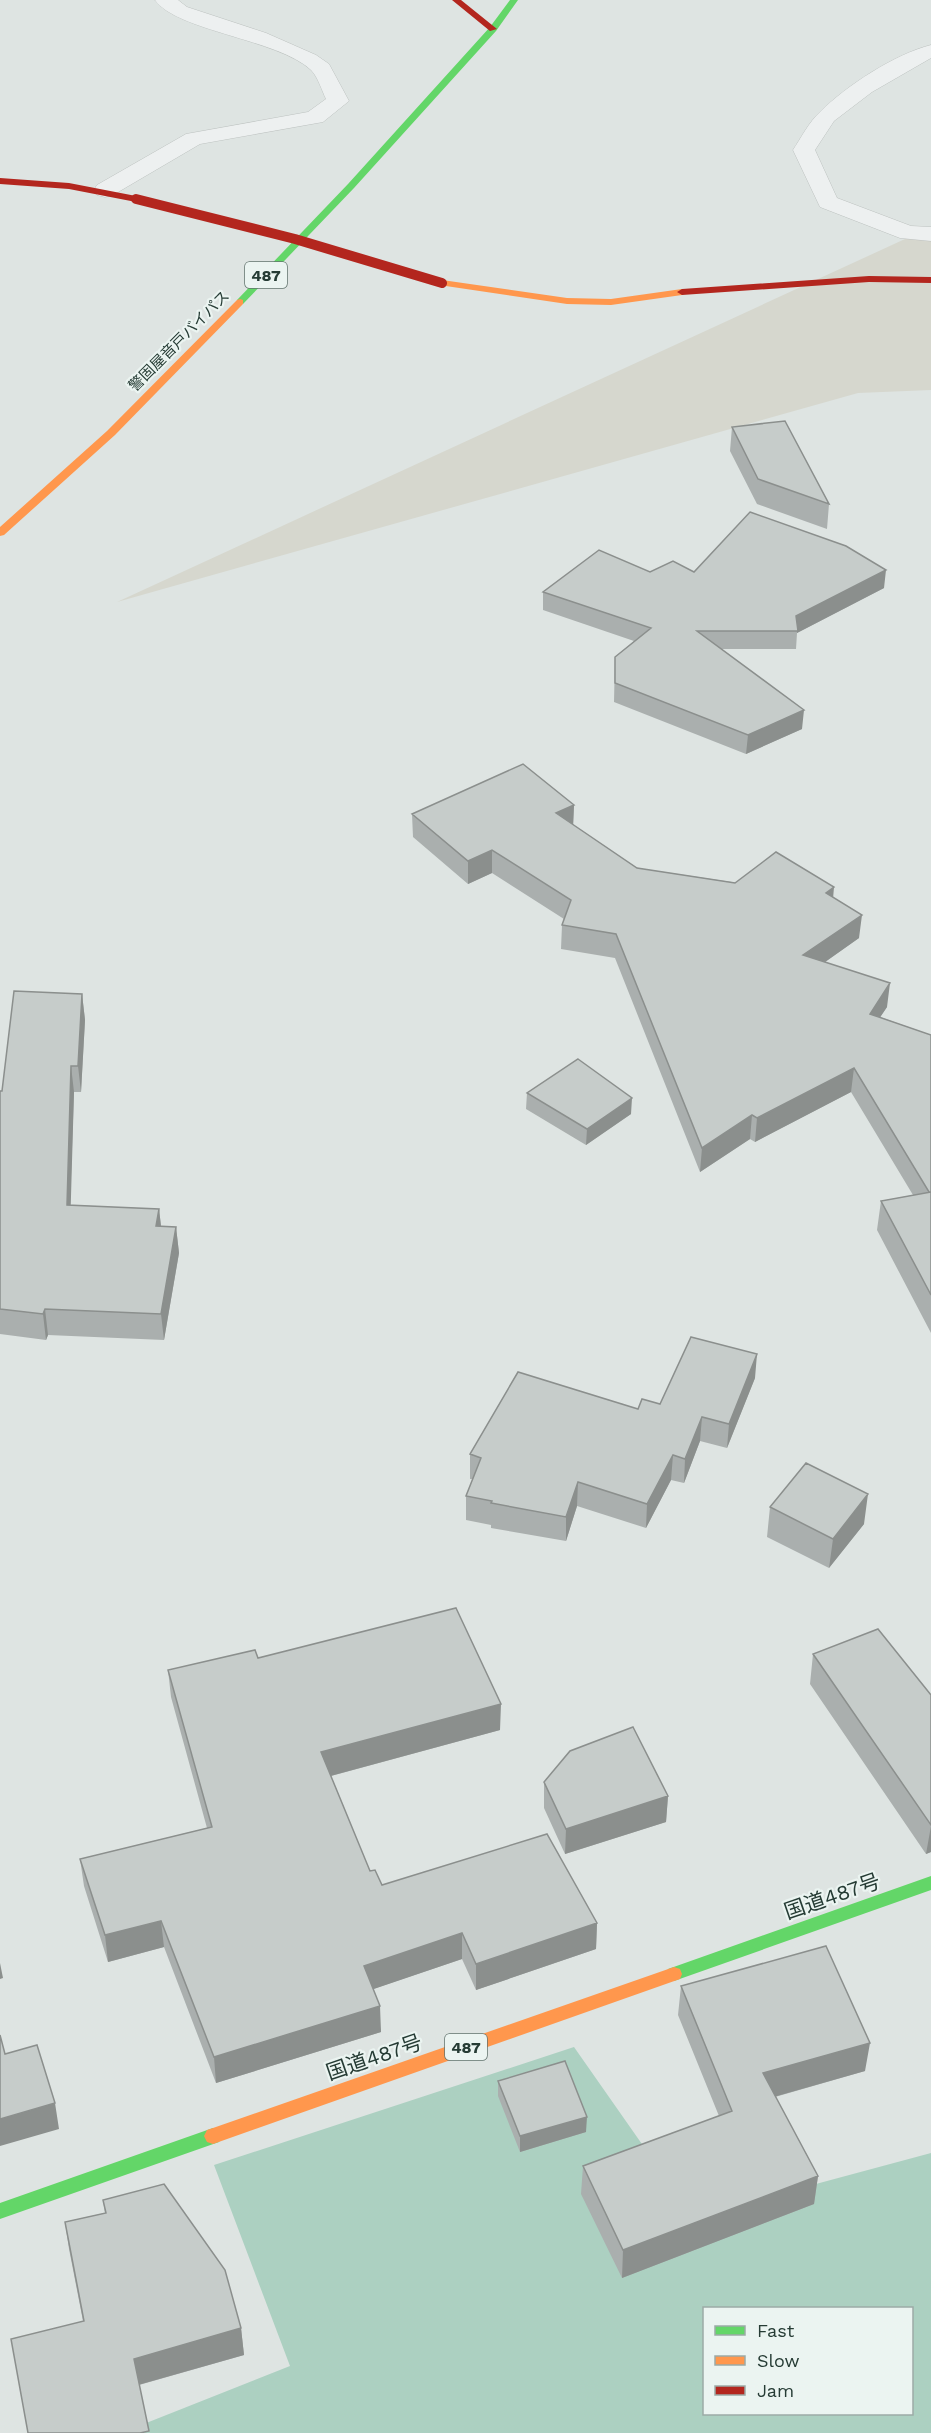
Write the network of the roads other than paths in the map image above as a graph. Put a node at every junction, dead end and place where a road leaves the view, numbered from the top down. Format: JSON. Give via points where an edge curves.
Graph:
{"nodes":[{"id":1,"x":165,"y":0,"type":"edge"},
{"id":2,"x":456,"y":0,"type":"edge"},
{"id":3,"x":514,"y":0,"type":"edge"},
{"id":4,"x":492,"y":29,"type":"junction"},
{"id":5,"x":931,"y":51,"type":"edge"},
{"id":6,"x":0,"y":181,"type":"edge"},
{"id":7,"x":105,"y":190,"type":"junction"},
{"id":8,"x":931,"y":234,"type":"edge"},
{"id":9,"x":931,"y":280,"type":"edge"},
{"id":10,"x":0,"y":533,"type":"edge"},
{"id":11,"x":931,"y":1883,"type":"edge"},
{"id":12,"x":0,"y":2211,"type":"edge"}],
"edges":[{"from":1,"to":7,"type":"street","via":[[180,11],[259,37],[309,59],[322,68],[338,101],[315,117],[194,139]]},
{"from":2,"to":4,"type":"main road"},
{"from":3,"to":4,"type":"main road","name":"警固屋音戸バイパス","number":"487"},
{"from":4,"to":10,"type":"main road","name":"警固屋音戸バイパス","number":"487","via":[[351,186],[224,319],[111,433]]},
{"from":5,"to":8,"type":"street","via":[[864,87],[826,117],[804,150],[828,202],[908,233]]},
{"from":6,"to":7,"type":"main road"},
{"from":7,"to":9,"type":"main road","bridge":true,"via":[[295,239],[442,283],[567,301],[611,302],[657,294],[869,279]]},
{"from":11,"to":12,"type":"main road","name":"国道487号","number":"487"}]}
